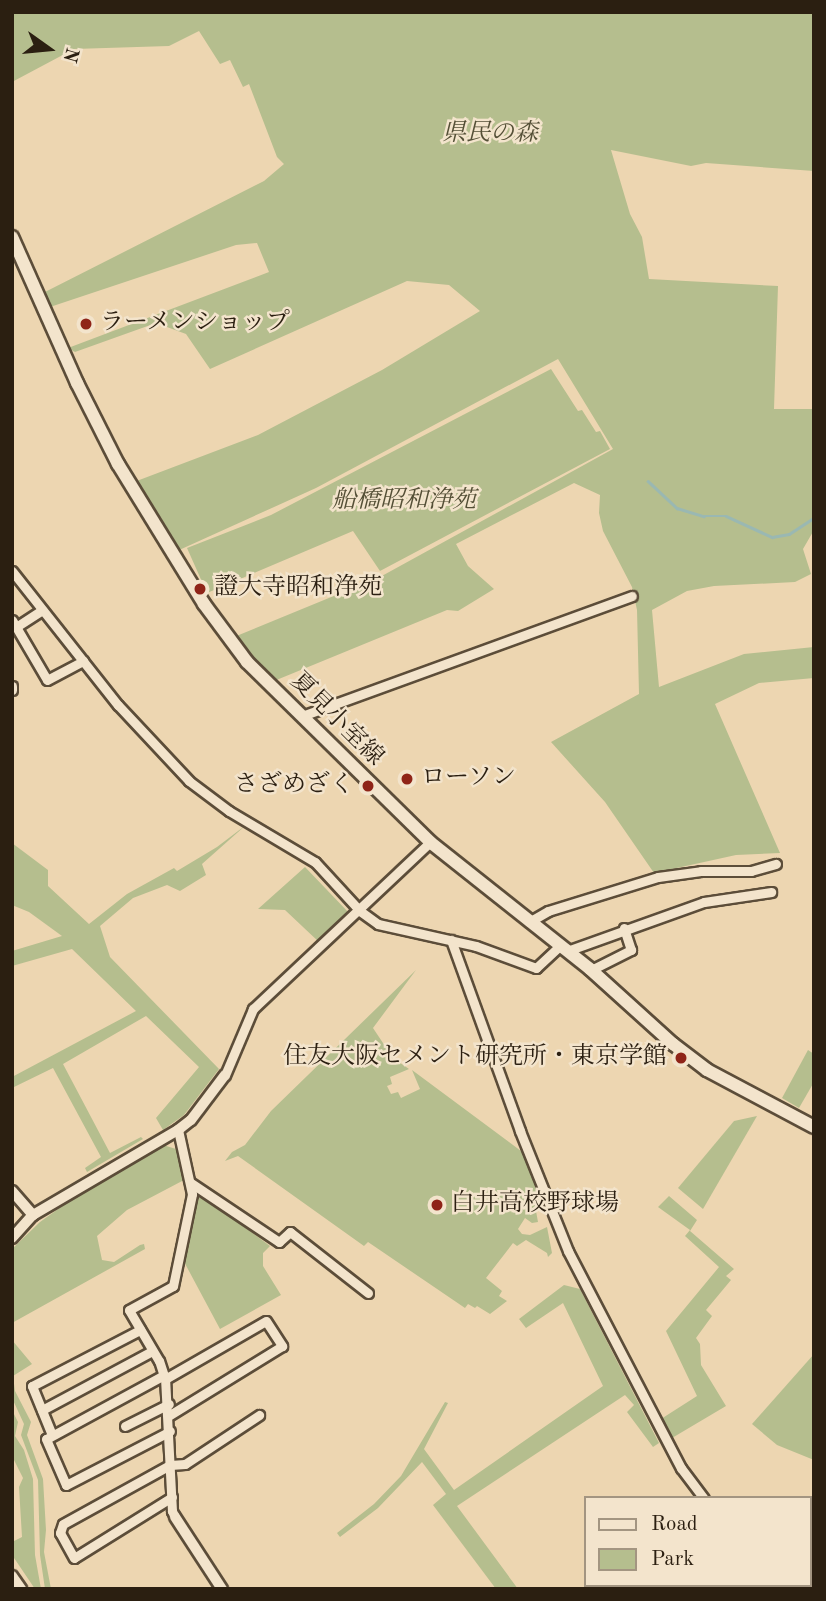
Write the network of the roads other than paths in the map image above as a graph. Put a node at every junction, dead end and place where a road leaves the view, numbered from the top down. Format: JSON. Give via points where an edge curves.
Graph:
{"nodes":[{"id":1,"x":12,"y":237,"type":"edge"},
{"id":2,"x":12,"y":571,"type":"edge"},
{"id":3,"x":632,"y":596,"type":"dead end"},
{"id":4,"x":42,"y":610,"type":"junction"},
{"id":5,"x":14,"y":623,"type":"edge"},
{"id":6,"x":83,"y":661,"type":"junction"},
{"id":7,"x":302,"y":716,"type":"junction"},
{"id":8,"x":430,"y":842,"type":"junction"},
{"id":9,"x":776,"y":864,"type":"dead end"},
{"id":10,"x":771,"y":892,"type":"dead end"},
{"id":11,"x":360,"y":911,"type":"junction"},
{"id":12,"x":529,"y":922,"type":"junction"},
{"id":13,"x":624,"y":928,"type":"junction"},
{"id":14,"x":451,"y":940,"type":"junction"},
{"id":15,"x":563,"y":948,"type":"junction"},
{"id":16,"x":591,"y":970,"type":"junction"},
{"id":17,"x":225,"y":1075,"type":"joint"},
{"id":18,"x":814,"y":1127,"type":"edge"},
{"id":19,"x":178,"y":1130,"type":"junction"},
{"id":20,"x":191,"y":1183,"type":"junction"},
{"id":21,"x":12,"y":1191,"type":"edge"},
{"id":22,"x":33,"y":1215,"type":"junction"},
{"id":23,"x":12,"y":1238,"type":"edge"},
{"id":24,"x":369,"y":1293,"type":"dead end"},
{"id":25,"x":140,"y":1330,"type":"junction"},
{"id":26,"x":152,"y":1351,"type":"junction"},
{"id":27,"x":164,"y":1377,"type":"junction"},
{"id":28,"x":169,"y":1404,"type":"junction"},
{"id":29,"x":42,"y":1410,"type":"junction"},
{"id":30,"x":170,"y":1415,"type":"junction"},
{"id":31,"x":259,"y":1415,"type":"dead end"},
{"id":32,"x":125,"y":1426,"type":"dead end"},
{"id":33,"x":170,"y":1431,"type":"junction"},
{"id":34,"x":52,"y":1435,"type":"junction"},
{"id":35,"x":170,"y":1465,"type":"junction"},
{"id":36,"x":702,"y":1496,"type":"edge"},
{"id":37,"x":172,"y":1497,"type":"junction"},
{"id":38,"x":175,"y":1517,"type":"joint"},
{"id":39,"x":12,"y":1576,"type":"edge"},
{"id":40,"x":21,"y":1589,"type":"edge"},
{"id":41,"x":222,"y":1589,"type":"edge"}],
"edges":[{"from":1,"to":7,"type":"main road","name":"夏見小室線","via":[[118,464],[224,632],[247,662]]},
{"from":2,"to":4,"type":"street"},
{"from":3,"to":7,"type":"street"},
{"from":4,"to":5,"type":"street"},
{"from":4,"to":6,"type":"street"},
{"from":5,"to":6,"type":"street","via":[[47,680]]},
{"from":6,"to":11,"type":"street","via":[[197,789],[316,862]]},
{"from":7,"to":8,"type":"main road","name":"夏見小室線"},
{"from":8,"to":11,"type":"street"},
{"from":8,"to":12,"type":"main road","name":"夏見小室線"},
{"from":9,"to":12,"type":"street","via":[[751,871],[658,877],[548,911]]},
{"from":10,"to":13,"type":"street","via":[[704,902]]},
{"from":11,"to":14,"type":"street","via":[[385,927]]},
{"from":11,"to":17,"type":"street","via":[[253,1009]]},
{"from":12,"to":15,"type":"main road","name":"夏見小室線"},
{"from":13,"to":15,"type":"street"},
{"from":13,"to":16,"type":"street","via":[[631,950]]},
{"from":14,"to":15,"type":"street","via":[[536,968]]},
{"from":14,"to":36,"type":"street","via":[[568,1251],[681,1468]]},
{"from":15,"to":16,"type":"main road","name":"夏見小室線"},
{"from":16,"to":18,"type":"main road","name":"夏見小室線","via":[[691,1059]]},
{"from":17,"to":19,"type":"street"},
{"from":19,"to":20,"type":"street"},
{"from":19,"to":22,"type":"street"},
{"from":20,"to":24,"type":"street","via":[[279,1242],[290,1232]]},
{"from":20,"to":25,"type":"street","via":[[173,1286],[129,1310]]},
{"from":21,"to":22,"type":"street"},
{"from":22,"to":23,"type":"street"},
{"from":25,"to":26,"type":"street"},
{"from":25,"to":29,"type":"street","via":[[32,1386]]},
{"from":26,"to":27,"type":"street"},
{"from":26,"to":29,"type":"street"},
{"from":27,"to":28,"type":"street"},
{"from":27,"to":30,"type":"street","via":[[266,1321],[282,1346]]},
{"from":27,"to":34,"type":"street"},
{"from":28,"to":30,"type":"street"},
{"from":28,"to":32,"type":"street"},
{"from":29,"to":34,"type":"street"},
{"from":30,"to":33,"type":"street"},
{"from":31,"to":35,"type":"street","via":[[185,1464]]},
{"from":33,"to":34,"type":"street","via":[[66,1485],[46,1438]]},
{"from":33,"to":35,"type":"street"},
{"from":35,"to":37,"type":"street"},
{"from":35,"to":37,"type":"street","via":[[63,1524],[60,1533],[74,1558]]},
{"from":37,"to":38,"type":"street"},
{"from":38,"to":41,"type":"street"},
{"from":39,"to":40,"type":"street"}]}
